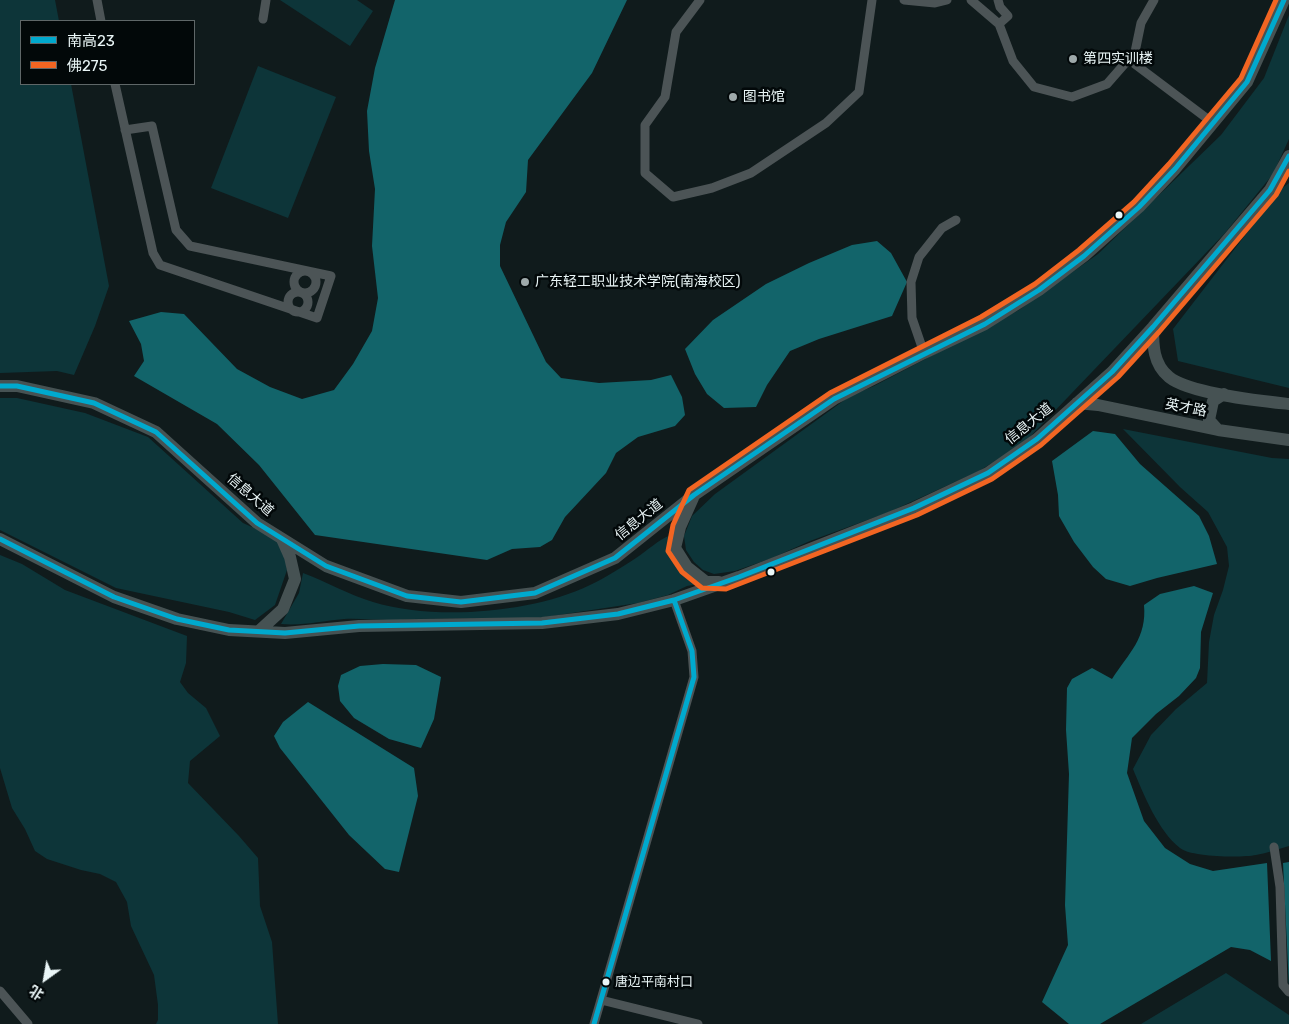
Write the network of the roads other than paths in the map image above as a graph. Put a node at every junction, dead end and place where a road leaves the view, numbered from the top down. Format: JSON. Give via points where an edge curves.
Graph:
{"nodes":[{"id":1,"x":97,"y":0,"type":"edge"},
{"id":2,"x":266,"y":0,"type":"edge"},
{"id":3,"x":700,"y":0,"type":"edge"},
{"id":4,"x":872,"y":0,"type":"edge"},
{"id":5,"x":904,"y":0,"type":"edge"},
{"id":6,"x":947,"y":0,"type":"edge"},
{"id":7,"x":971,"y":0,"type":"edge"},
{"id":8,"x":998,"y":0,"type":"edge"},
{"id":9,"x":1154,"y":0,"type":"edge"},
{"id":10,"x":1284,"y":0,"type":"edge"},
{"id":11,"x":263,"y":19,"type":"dead end"},
{"id":12,"x":101,"y":20,"type":"edge"},
{"id":13,"x":999,"y":24,"type":"junction"},
{"id":14,"x":1128,"y":59,"type":"junction"},
{"id":15,"x":115,"y":85,"type":"edge"},
{"id":16,"x":1213,"y":123,"type":"junction"},
{"id":17,"x":125,"y":130,"type":"junction"},
{"id":18,"x":1289,"y":156,"type":"edge"},
{"id":19,"x":956,"y":220,"type":"dead end"},
{"id":20,"x":309,"y":272,"type":"junction"},
{"id":21,"x":302,"y":292,"type":"junction"},
{"id":22,"x":295,"y":311,"type":"junction"},
{"id":23,"x":1153,"y":327,"type":"junction"},
{"id":24,"x":924,"y":353,"type":"junction"},
{"id":25,"x":0,"y":386,"type":"edge"},
{"id":26,"x":1224,"y":394,"type":"junction"},
{"id":27,"x":1078,"y":403,"type":"junction"},
{"id":28,"x":1289,"y":404,"type":"edge"},
{"id":29,"x":1218,"y":430,"type":"junction"},
{"id":30,"x":1289,"y":440,"type":"edge"},
{"id":31,"x":694,"y":496,"type":"junction"},
{"id":32,"x":281,"y":538,"type":"junction"},
{"id":33,"x":0,"y":539,"type":"edge"},
{"id":34,"x":724,"y":582,"type":"junction"},
{"id":35,"x":674,"y":600,"type":"junction"},
{"id":36,"x":259,"y":631,"type":"junction"},
{"id":37,"x":1274,"y":847,"type":"dead end"},
{"id":38,"x":0,"y":991,"type":"edge"},
{"id":39,"x":1289,"y":992,"type":"edge"},
{"id":40,"x":601,"y":1000,"type":"junction"},
{"id":41,"x":28,"y":1024,"type":"edge"},
{"id":42,"x":594,"y":1024,"type":"edge"},
{"id":43,"x":698,"y":1024,"type":"edge"}],
"edges":[{"from":1,"to":12,"type":"street"},
{"from":2,"to":11,"type":"street"},
{"from":3,"to":4,"type":"street","via":[[676,32],[665,97],[645,125],[645,173],[673,197],[712,188],[751,173],[826,123],[859,92]]},
{"from":5,"to":6,"type":"street","via":[[935,3]]},
{"from":7,"to":13,"type":"street"},
{"from":8,"to":13,"type":"street","via":[[1008,16]]},
{"from":9,"to":14,"type":"street","via":[[1141,23],[1135,52]]},
{"from":10,"to":16,"type":"main road","name":"信息大道","via":[[1247,82]]},
{"from":13,"to":14,"type":"street","via":[[1013,61],[1034,87],[1072,97],[1107,84]]},
{"from":14,"to":16,"type":"street"},
{"from":15,"to":17,"type":"street"},
{"from":16,"to":24,"type":"main road","name":"信息大道","via":[[1140,207],[1084,256],[1039,290],[985,324]]},
{"from":17,"to":20,"type":"street","via":[[152,126],[176,230],[190,246]]},
{"from":17,"to":22,"type":"street","via":[[153,254],[160,265]]},
{"from":18,"to":23,"type":"main road","name":"信息大道","via":[[1270,190]]},
{"from":19,"to":24,"type":"street","via":[[942,228],[919,258],[911,282],[912,318]]},
{"from":20,"to":21,"type":"street","via":[[316,284],[312,290]]},
{"from":20,"to":21,"type":"street","via":[[302,271],[294,278],[296,289]]},
{"from":20,"to":22,"type":"street","via":[[332,276],[317,318]]},
{"from":21,"to":22,"type":"street","via":[[308,304],[302,311]]},
{"from":21,"to":22,"type":"street","via":[[293,294],[289,299],[290,308]]},
{"from":23,"to":26,"type":"main road","via":[[1153,350],[1168,377],[1192,388]]},
{"from":23,"to":27,"type":"main road","name":"信息大道"},
{"from":24,"to":31,"type":"main road","name":"信息大道","via":[[834,399]]},
{"from":25,"to":32,"type":"main road","name":"信息大道","via":[[17,386],[94,403],[156,432],[257,523]]},
{"from":26,"to":28,"type":"main road"},
{"from":26,"to":29,"type":"main road","via":[[1213,401],[1210,413],[1209,420]]},
{"from":27,"to":29,"type":"main road","name":"英才路"},
{"from":27,"to":34,"type":"main road","name":"信息大道","via":[[1037,440],[988,473],[914,508]]},
{"from":29,"to":30,"type":"main road","name":"英才路"},
{"from":31,"to":32,"type":"main road","name":"信息大道","via":[[615,558],[535,593],[461,602],[407,596],[326,566]]},
{"from":31,"to":34,"type":"main road","via":[[680,527],[675,548],[688,567],[706,582]]},
{"from":32,"to":36,"type":"main road","via":[[295,579],[283,609]]},
{"from":33,"to":36,"type":"main road","name":"信息大道","via":[[123,600],[177,619],[229,630]]},
{"from":34,"to":35,"type":"main road","name":"信息大道"},
{"from":35,"to":36,"type":"main road","name":"信息大道","via":[[618,614],[542,623]]},
{"from":35,"to":40,"type":"street","via":[[692,651],[694,677]]},
{"from":37,"to":39,"type":"street","via":[[1280,887],[1283,985]]},
{"from":38,"to":41,"type":"street"},
{"from":40,"to":42,"type":"street"},
{"from":40,"to":43,"type":"street"}]}
